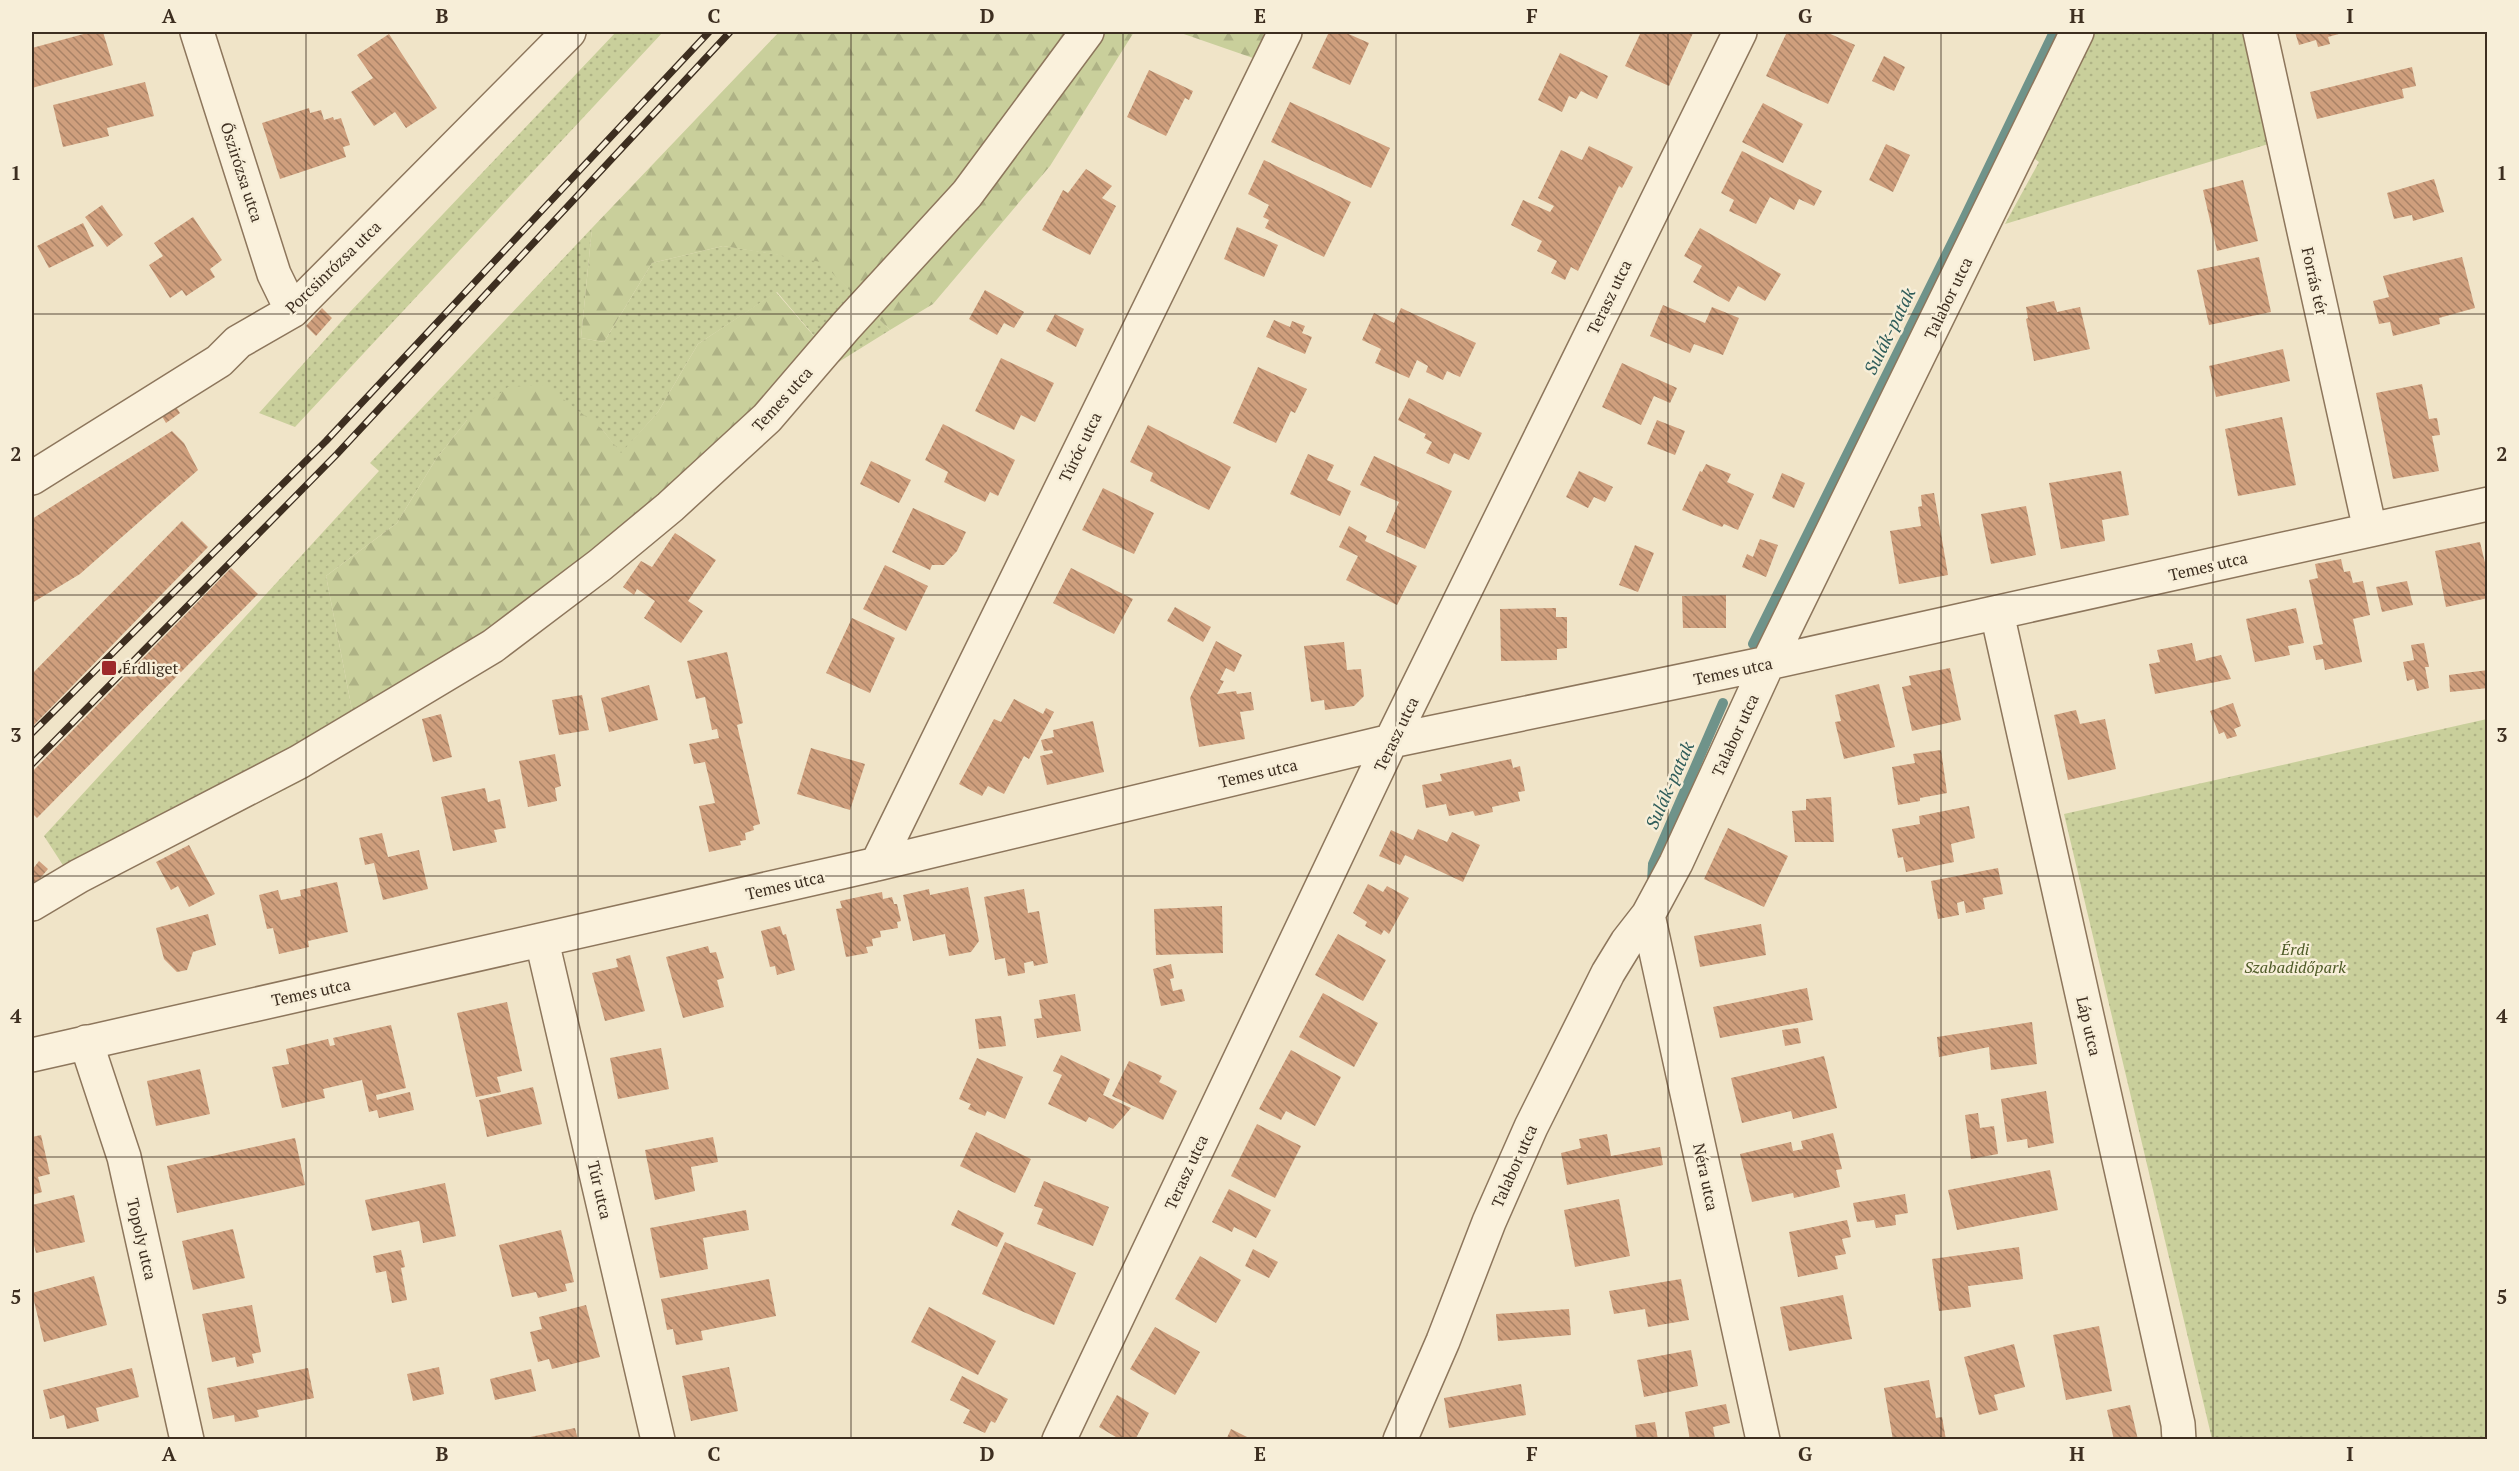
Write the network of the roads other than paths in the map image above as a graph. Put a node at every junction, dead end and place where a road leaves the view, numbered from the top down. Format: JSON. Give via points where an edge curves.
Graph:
{"nodes":[{"id":1,"x":197,"y":32,"type":"edge"},
{"id":2,"x":569,"y":32,"type":"edge"},
{"id":3,"x":1087,"y":32,"type":"edge"},
{"id":4,"x":1285,"y":32,"type":"edge"},
{"id":5,"x":1740,"y":32,"type":"edge"},
{"id":6,"x":2077,"y":32,"type":"edge"},
{"id":7,"x":2260,"y":32,"type":"edge"},
{"id":8,"x":292,"y":311,"type":"junction"},
{"id":9,"x":32,"y":478,"type":"edge"},
{"id":10,"x":2487,"y":504,"type":"edge"},
{"id":11,"x":2370,"y":530,"type":"junction"},
{"id":12,"x":1997,"y":613,"type":"junction"},
{"id":13,"x":1768,"y":663,"type":"junction"},
{"id":14,"x":1391,"y":741,"type":"junction"},
{"id":15,"x":877,"y":864,"type":"junction"},
{"id":16,"x":32,"y":904,"type":"edge"},
{"id":17,"x":1648,"y":915,"type":"junction"},
{"id":18,"x":542,"y":941,"type":"junction"},
{"id":19,"x":86,"y":1042,"type":"junction"},
{"id":20,"x":32,"y":1054,"type":"edge"},
{"id":21,"x":187,"y":1440,"type":"edge"},
{"id":22,"x":658,"y":1440,"type":"edge"},
{"id":23,"x":1059,"y":1440,"type":"edge"},
{"id":24,"x":1400,"y":1440,"type":"edge"},
{"id":25,"x":1763,"y":1440,"type":"edge"},
{"id":26,"x":2179,"y":1440,"type":"edge"}],
"edges":[{"from":1,"to":8,"type":"street","name":"Őszirózsa utca","via":[[274,273]]},
{"from":2,"to":8,"type":"street","name":"Porcsinrózsa utca"},
{"from":3,"to":16,"type":"street","name":"Temes utca","via":[[967,194],[767,418],[600,565],[493,646],[408,697],[299,762]]},
{"from":4,"to":15,"type":"street","name":"Túróc utca"},
{"from":5,"to":14,"type":"street","name":"Terasz utca"},
{"from":6,"to":13,"type":"street","name":"Talabor utca"},
{"from":7,"to":11,"type":"street","name":"Forrás tér"},
{"from":8,"to":9,"type":"street","name":"Porcsinrózsa utca","via":[[238,342],[219,361]]},
{"from":10,"to":11,"type":"street","name":"Temes utca"},
{"from":11,"to":12,"type":"street","name":"Temes utca"},
{"from":12,"to":13,"type":"street","name":"Temes utca"},
{"from":12,"to":26,"type":"street","name":"Láp utca"},
{"from":13,"to":14,"type":"street","name":"Temes utca"},
{"from":13,"to":17,"type":"street","name":"Talabor utca"},
{"from":14,"to":15,"type":"street","name":"Temes utca"},
{"from":14,"to":23,"type":"street","name":"Terasz utca"},
{"from":15,"to":18,"type":"street","name":"Temes utca"},
{"from":17,"to":24,"type":"street","name":"Talabor utca","via":[[1608,974],[1531,1127]]},
{"from":17,"to":25,"type":"street","name":"Néra utca"},
{"from":18,"to":19,"type":"street","name":"Temes utca"},
{"from":18,"to":22,"type":"street","name":"Túr utca"},
{"from":19,"to":20,"type":"street","name":"Temes utca"},
{"from":19,"to":21,"type":"street","name":"Topoly utca","via":[[124,1158]]}]}
